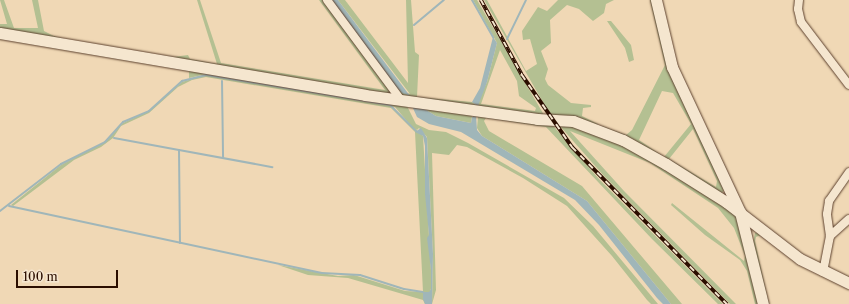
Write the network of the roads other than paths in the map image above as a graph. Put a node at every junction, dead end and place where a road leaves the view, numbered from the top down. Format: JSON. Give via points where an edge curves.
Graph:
{"nodes":[{"id":1,"x":327,"y":0,"type":"edge"},
{"id":2,"x":656,"y":0,"type":"edge"},
{"id":3,"x":799,"y":0,"type":"edge"},
{"id":4,"x":0,"y":33,"type":"edge"},
{"id":5,"x":849,"y":85,"type":"edge"},
{"id":6,"x":401,"y":100,"type":"junction"},
{"id":7,"x":849,"y":172,"type":"edge"},
{"id":8,"x":740,"y":212,"type":"junction"},
{"id":9,"x":849,"y":219,"type":"edge"},
{"id":10,"x":830,"y":236,"type":"junction"},
{"id":11,"x":823,"y":272,"type":"junction"},
{"id":12,"x":849,"y":283,"type":"edge"},
{"id":13,"x":763,"y":304,"type":"edge"}],
"edges":[{"from":1,"to":6,"type":"street"},
{"from":2,"to":8,"type":"street","via":[[672,66]]},
{"from":3,"to":5,"type":"street","via":[[801,22]]},
{"from":4,"to":6,"type":"street"},
{"from":6,"to":8,"type":"street","via":[[573,121],[623,140]]},
{"from":7,"to":10,"type":"street","via":[[830,201],[827,214]]},
{"from":8,"to":11,"type":"street","via":[[782,247]]},
{"from":8,"to":13,"type":"street"},
{"from":9,"to":10,"type":"street"},
{"from":10,"to":11,"type":"street"},
{"from":11,"to":12,"type":"street"}]}
